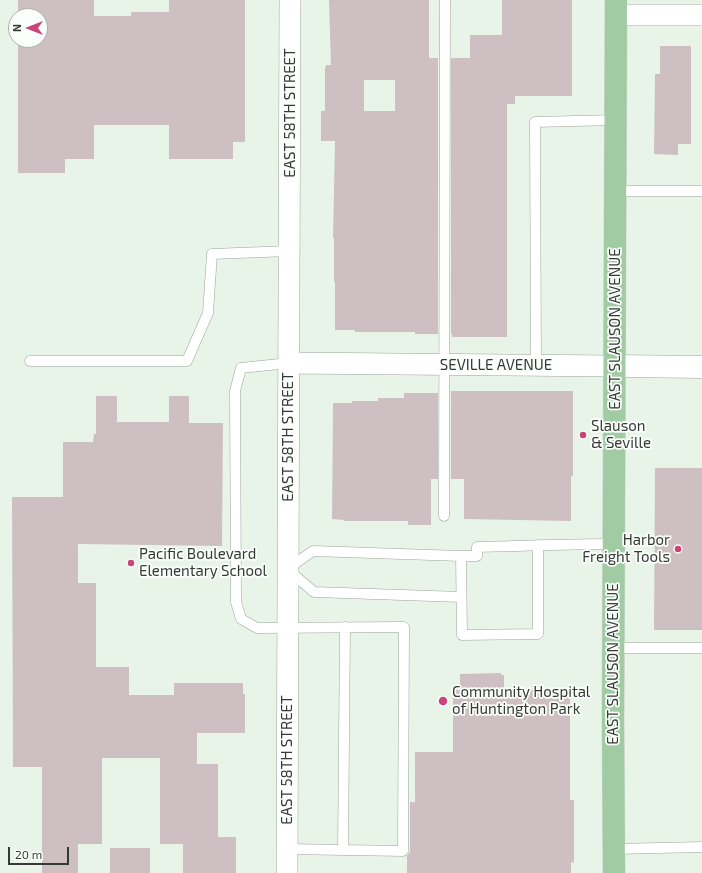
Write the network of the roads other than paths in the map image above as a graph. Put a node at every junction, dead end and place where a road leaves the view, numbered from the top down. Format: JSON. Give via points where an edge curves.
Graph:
{"nodes":[{"id":1,"x":290,"y":0,"type":"edge"},
{"id":2,"x":445,"y":0,"type":"edge"},
{"id":3,"x":616,"y":7,"type":"edge"},
{"id":4,"x":702,"y":15,"type":"edge"},
{"id":5,"x":615,"y":120,"type":"junction"},
{"id":6,"x":615,"y":191,"type":"junction"},
{"id":7,"x":702,"y":191,"type":"edge"},
{"id":8,"x":289,"y":251,"type":"junction"},
{"id":9,"x":30,"y":361,"type":"dead end"},
{"id":10,"x":289,"y":363,"type":"junction"},
{"id":11,"x":444,"y":365,"type":"junction"},
{"id":12,"x":536,"y":365,"type":"junction"},
{"id":13,"x":615,"y":366,"type":"junction"},
{"id":14,"x":702,"y":367,"type":"edge"},
{"id":15,"x":444,"y":516,"type":"dead end"},
{"id":16,"x":614,"y":544,"type":"junction"},
{"id":17,"x":538,"y":545,"type":"junction"},
{"id":18,"x":460,"y":556,"type":"junction"},
{"id":19,"x":287,"y":569,"type":"junction"},
{"id":20,"x":460,"y":596,"type":"junction"},
{"id":21,"x":345,"y":627,"type":"junction"},
{"id":22,"x":287,"y":628,"type":"junction"},
{"id":23,"x":613,"y":648,"type":"junction"},
{"id":24,"x":702,"y":648,"type":"edge"},
{"id":25,"x":702,"y":847,"type":"edge"},
{"id":26,"x":613,"y":849,"type":"junction"},
{"id":27,"x":287,"y":850,"type":"junction"},
{"id":28,"x":343,"y":850,"type":"junction"},
{"id":29,"x":287,"y":873,"type":"edge"},
{"id":30,"x":614,"y":873,"type":"edge"}],
"edges":[{"from":1,"to":8,"type":"street","name":"EAST 58TH STREET"},
{"from":2,"to":11,"type":"lane"},
{"from":3,"to":4,"type":"street"},
{"from":3,"to":5,"type":"main road","name":"EAST SLAUSON AVENUE"},
{"from":5,"to":6,"type":"main road","name":"EAST SLAUSON AVENUE"},
{"from":5,"to":12,"type":"lane","via":[[535,122]]},
{"from":6,"to":7,"type":"lane"},
{"from":6,"to":13,"type":"main road","name":"EAST SLAUSON AVENUE"},
{"from":8,"to":9,"type":"lane","via":[[212,254],[208,313],[187,361]]},
{"from":8,"to":10,"type":"street","name":"EAST 58TH STREET"},
{"from":10,"to":11,"type":"street","name":"SEVILLE AVENUE"},
{"from":10,"to":19,"type":"street","name":"EAST 58TH STREET"},
{"from":10,"to":22,"type":"lane","via":[[241,368],[235,391],[236,602],[241,619],[256,628]]},
{"from":11,"to":12,"type":"street","name":"SEVILLE AVENUE"},
{"from":11,"to":15,"type":"lane"},
{"from":12,"to":13,"type":"street","name":"SEVILLE AVENUE"},
{"from":13,"to":14,"type":"street","name":"SEVILLE AVENUE"},
{"from":13,"to":16,"type":"main road","name":"EAST SLAUSON AVENUE"},
{"from":16,"to":17,"type":"lane"},
{"from":16,"to":23,"type":"main road","name":"EAST SLAUSON AVENUE"},
{"from":17,"to":18,"type":"lane","via":[[478,547],[478,556]]},
{"from":17,"to":20,"type":"lane","via":[[538,634],[462,635]]},
{"from":18,"to":19,"type":"lane","via":[[313,551]]},
{"from":18,"to":20,"type":"lane"},
{"from":19,"to":20,"type":"lane","via":[[314,592]]},
{"from":19,"to":22,"type":"street","name":"EAST 58TH STREET"},
{"from":21,"to":22,"type":"lane"},
{"from":21,"to":28,"type":"lane"},
{"from":21,"to":28,"type":"lane","via":[[404,627],[403,851]]},
{"from":22,"to":27,"type":"street","name":"EAST 58TH STREET"},
{"from":23,"to":24,"type":"lane"},
{"from":23,"to":26,"type":"main road","name":"EAST SLAUSON AVENUE"},
{"from":25,"to":26,"type":"lane"},
{"from":26,"to":30,"type":"main road","name":"EAST SLAUSON AVENUE"},
{"from":27,"to":28,"type":"lane"},
{"from":27,"to":29,"type":"street","name":"EAST 58TH STREET"}]}
